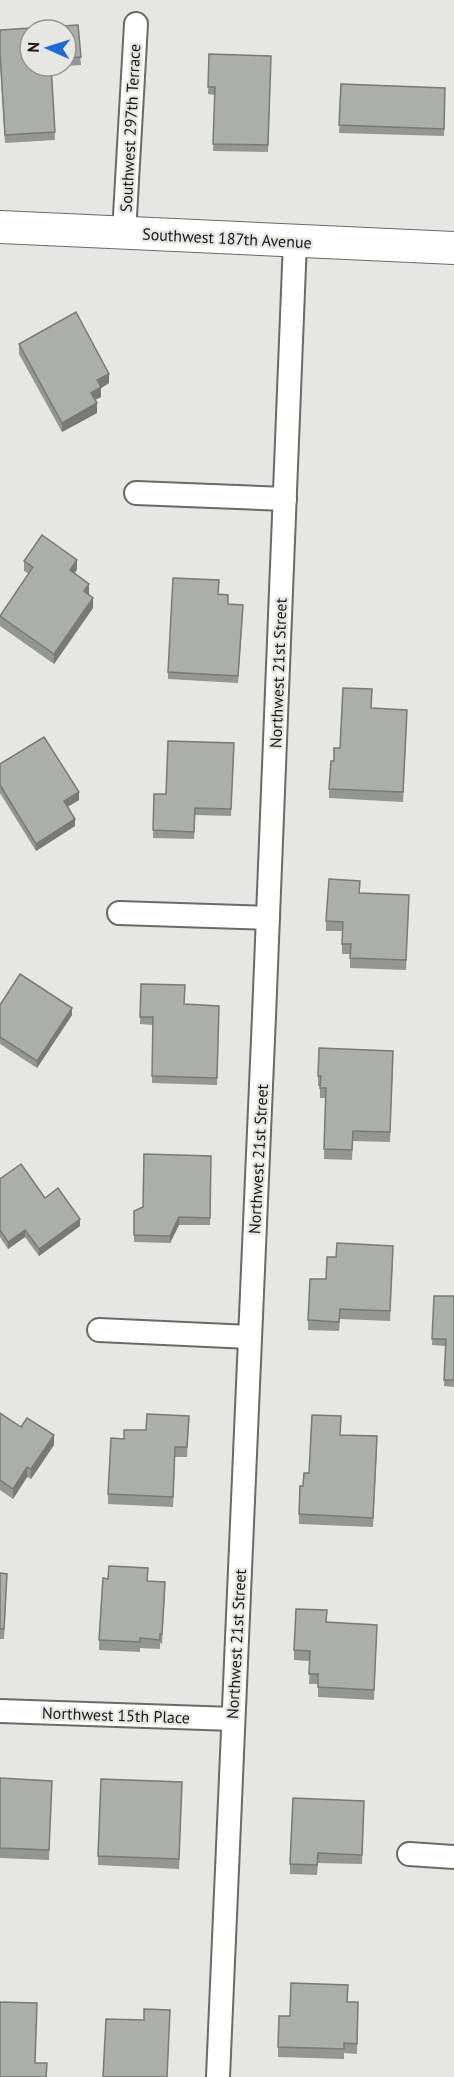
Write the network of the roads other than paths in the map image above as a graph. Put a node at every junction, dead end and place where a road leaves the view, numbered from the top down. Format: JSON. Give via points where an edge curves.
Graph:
{"nodes":[{"id":1,"x":135,"y":24,"type":"dead end"},
{"id":2,"x":0,"y":227,"type":"edge"},
{"id":3,"x":124,"y":233,"type":"junction"},
{"id":4,"x":295,"y":241,"type":"junction"},
{"id":5,"x":454,"y":248,"type":"edge"},
{"id":6,"x":136,"y":493,"type":"dead end"},
{"id":7,"x":285,"y":499,"type":"junction"},
{"id":8,"x":119,"y":913,"type":"dead end"},
{"id":9,"x":268,"y":918,"type":"junction"},
{"id":10,"x":99,"y":1330,"type":"dead end"},
{"id":11,"x":250,"y":1337,"type":"junction"},
{"id":12,"x":0,"y":1711,"type":"edge"},
{"id":13,"x":233,"y":1719,"type":"junction"},
{"id":14,"x":409,"y":1854,"type":"dead end"},
{"id":15,"x":454,"y":1857,"type":"edge"},
{"id":16,"x":218,"y":2077,"type":"edge"}],
"edges":[{"from":1,"to":3,"type":"street","name":"Southwest 297th Terrace"},
{"from":2,"to":3,"type":"street","name":"Southwest 187th Avenue"},
{"from":3,"to":4,"type":"street","name":"Southwest 187th Avenue"},
{"from":4,"to":5,"type":"street","name":"Southwest 187th Avenue"},
{"from":4,"to":7,"type":"street","name":"Northwest 21st Street"},
{"from":6,"to":7,"type":"street"},
{"from":7,"to":9,"type":"street","name":"Northwest 21st Street"},
{"from":8,"to":9,"type":"street"},
{"from":9,"to":11,"type":"street","name":"Northwest 21st Street"},
{"from":10,"to":11,"type":"street"},
{"from":11,"to":13,"type":"street","name":"Northwest 21st Street"},
{"from":12,"to":13,"type":"street","name":"Northwest 15th Place"},
{"from":13,"to":16,"type":"street","name":"Northwest 21st Street"},
{"from":14,"to":15,"type":"street"}]}
